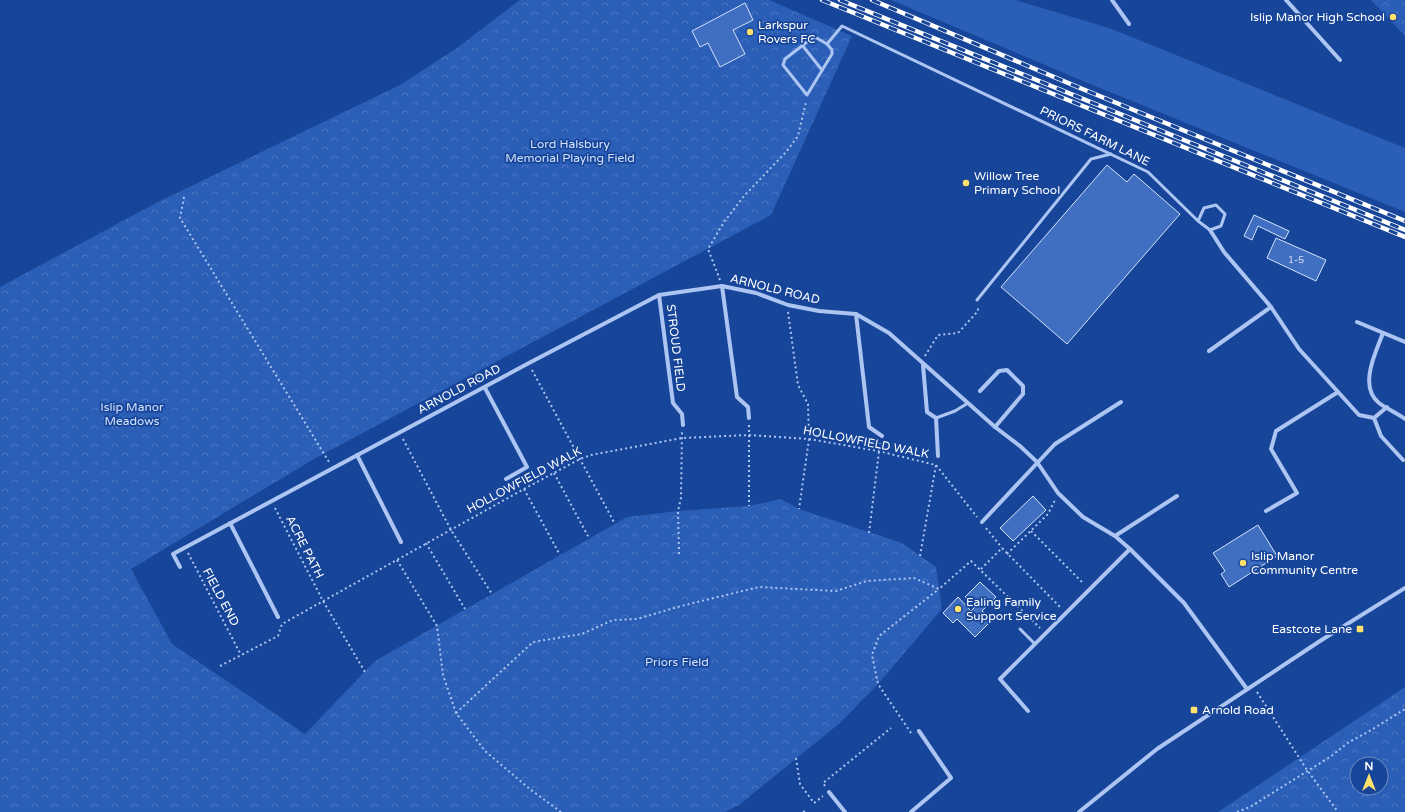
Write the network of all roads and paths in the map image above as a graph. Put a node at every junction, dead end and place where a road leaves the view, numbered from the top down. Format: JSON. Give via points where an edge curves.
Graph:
{"nodes":[{"id":1,"x":1112,"y":0,"type":"edge"},
{"id":2,"x":1286,"y":0,"type":"edge"},
{"id":3,"x":1129,"y":24,"type":"dead end"},
{"id":4,"x":827,"y":44,"type":"junction"},
{"id":5,"x":802,"y":45,"type":"junction"},
{"id":6,"x":1340,"y":60,"type":"dead end"},
{"id":7,"x":822,"y":70,"type":"junction"},
{"id":8,"x":807,"y":95,"type":"junction"},
{"id":9,"x":1112,"y":154,"type":"junction"},
{"id":10,"x":184,"y":197,"type":"dead end"},
{"id":11,"x":1198,"y":221,"type":"junction"},
{"id":12,"x":1210,"y":230,"type":"junction"},
{"id":13,"x":722,"y":286,"type":"junction"},
{"id":14,"x":659,"y":295,"type":"junction"},
{"id":15,"x":977,"y":300,"type":"joint"},
{"id":16,"x":788,"y":305,"type":"junction"},
{"id":17,"x":1270,"y":307,"type":"junction"},
{"id":18,"x":856,"y":314,"type":"junction"},
{"id":19,"x":1357,"y":322,"type":"dead end"},
{"id":20,"x":1383,"y":333,"type":"junction"},
{"id":21,"x":1405,"y":342,"type":"edge"},
{"id":22,"x":1209,"y":351,"type":"dead end"},
{"id":23,"x":529,"y":363,"type":"junction"},
{"id":24,"x":922,"y":363,"type":"junction"},
{"id":25,"x":485,"y":388,"type":"junction"},
{"id":26,"x":980,"y":391,"type":"dead end"},
{"id":27,"x":1338,"y":392,"type":"junction"},
{"id":28,"x":1121,"y":402,"type":"dead end"},
{"id":29,"x":968,"y":403,"type":"junction"},
{"id":30,"x":1387,"y":407,"type":"junction"},
{"id":31,"x":749,"y":418,"type":"joint"},
{"id":32,"x":936,"y":418,"type":"junction"},
{"id":33,"x":1374,"y":418,"type":"junction"},
{"id":34,"x":1405,"y":419,"type":"edge"},
{"id":35,"x":683,"y":425,"type":"joint"},
{"id":36,"x":995,"y":427,"type":"junction"},
{"id":37,"x":400,"y":432,"type":"junction"},
{"id":38,"x":749,"y":435,"type":"junction"},
{"id":39,"x":882,"y":436,"type":"joint"},
{"id":40,"x":682,"y":438,"type":"junction"},
{"id":41,"x":809,"y":439,"type":"junction"},
{"id":42,"x":878,"y":451,"type":"junction"},
{"id":43,"x":357,"y":455,"type":"junction"},
{"id":44,"x":938,"y":456,"type":"joint"},
{"id":45,"x":580,"y":459,"type":"junction"},
{"id":46,"x":1403,"y":460,"type":"dead end"},
{"id":47,"x":1038,"y":462,"type":"junction"},
{"id":48,"x":936,"y":464,"type":"junction"},
{"id":49,"x":332,"y":468,"type":"junction"},
{"id":50,"x":527,"y":468,"type":"junction"},
{"id":51,"x":554,"y":473,"type":"junction"},
{"id":52,"x":506,"y":479,"type":"dead end"},
{"id":53,"x":535,"y":483,"type":"junction"},
{"id":54,"x":524,"y":489,"type":"junction"},
{"id":55,"x":1058,"y":493,"type":"junction"},
{"id":56,"x":1177,"y":496,"type":"dead end"},
{"id":57,"x":272,"y":501,"type":"junction"},
{"id":58,"x":749,"y":506,"type":"dead end"},
{"id":59,"x":799,"y":509,"type":"dead end"},
{"id":60,"x":1266,"y":511,"type":"dead end"},
{"id":61,"x":982,"y":522,"type":"junction"},
{"id":62,"x":230,"y":523,"type":"junction"},
{"id":63,"x":615,"y":524,"type":"dead end"},
{"id":64,"x":451,"y":530,"type":"junction"},
{"id":65,"x":1031,"y":531,"type":"junction"},
{"id":66,"x":869,"y":533,"type":"dead end"},
{"id":67,"x":1115,"y":536,"type":"junction"},
{"id":68,"x":589,"y":538,"type":"dead end"},
{"id":69,"x":401,"y":542,"type":"dead end"},
{"id":70,"x":426,"y":544,"type":"junction"},
{"id":71,"x":185,"y":548,"type":"junction"},
{"id":72,"x":1002,"y":548,"type":"junction"},
{"id":73,"x":1130,"y":549,"type":"junction"},
{"id":74,"x":679,"y":554,"type":"dead end"},
{"id":75,"x":1007,"y":554,"type":"junction"},
{"id":76,"x":560,"y":555,"type":"dead end"},
{"id":77,"x":920,"y":556,"type":"dead end"},
{"id":78,"x":397,"y":560,"type":"junction"},
{"id":79,"x":180,"y":567,"type":"dead end"},
{"id":80,"x":981,"y":570,"type":"junction"},
{"id":81,"x":1405,"y":588,"type":"edge"},
{"id":82,"x":939,"y":590,"type":"junction"},
{"id":83,"x":1089,"y":590,"type":"junction"},
{"id":84,"x":492,"y":594,"type":"dead end"},
{"id":85,"x":323,"y":601,"type":"junction"},
{"id":86,"x":465,"y":609,"type":"dead end"},
{"id":87,"x":1066,"y":613,"type":"junction"},
{"id":88,"x":278,"y":617,"type":"dead end"},
{"id":89,"x":1020,"y":629,"type":"dead end"},
{"id":90,"x":1045,"y":634,"type":"junction"},
{"id":91,"x":1035,"y":644,"type":"junction"},
{"id":92,"x":241,"y":655,"type":"junction"},
{"id":93,"x":220,"y":666,"type":"dead end"},
{"id":94,"x":365,"y":672,"type":"dead end"},
{"id":95,"x":1252,"y":685,"type":"junction"},
{"id":96,"x":1247,"y":689,"type":"junction"},
{"id":97,"x":1405,"y":709,"type":"edge"},
{"id":98,"x":1028,"y":712,"type":"dead end"},
{"id":99,"x":456,"y":713,"type":"junction"},
{"id":100,"x":891,"y":728,"type":"dead end"},
{"id":101,"x":919,"y":731,"type":"joint"},
{"id":102,"x":796,"y":758,"type":"dead end"},
{"id":103,"x":1307,"y":770,"type":"junction"},
{"id":104,"x":829,"y":792,"type":"junction"},
{"id":105,"x":561,"y":812,"type":"edge"},
{"id":106,"x":845,"y":812,"type":"edge"},
{"id":107,"x":911,"y":812,"type":"edge"},
{"id":108,"x":1079,"y":812,"type":"edge"},
{"id":109,"x":1237,"y":812,"type":"edge"},
{"id":110,"x":1338,"y":812,"type":"edge"}],
"edges":[{"from":1,"to":3,"type":"street"},
{"from":2,"to":6,"type":"street"},
{"from":4,"to":5,"type":"lane","via":[[816,37]]},
{"from":4,"to":7,"type":"lane","via":[[832,54]]},
{"from":4,"to":9,"type":"lane","name":"PRIORS FARM LANE","via":[[842,26]]},
{"from":5,"to":7,"type":"lane"},
{"from":5,"to":8,"type":"lane","via":[[785,59],[783,65]]},
{"from":7,"to":8,"type":"lane"},
{"from":8,"to":13,"type":"path","via":[[798,136],[744,196],[708,249]]},
{"from":9,"to":11,"type":"lane","name":"PRIORS FARM LANE","via":[[1148,172]]},
{"from":9,"to":15,"type":"lane","via":[[1091,159]]},
{"from":10,"to":49,"type":"path","via":[[180,218]]},
{"from":11,"to":12,"type":"lane","name":"PRIORS FARM LANE"},
{"from":11,"to":12,"type":"lane","via":[[1204,208],[1216,205],[1225,214],[1221,226]]},
{"from":12,"to":17,"type":"street","name":"PRIORS FARM LANE","via":[[1224,252]]},
{"from":13,"to":14,"type":"street","name":"ARNOLD ROAD"},
{"from":13,"to":16,"type":"street","name":"ARNOLD ROAD","via":[[756,293]]},
{"from":13,"to":31,"type":"street","via":[[737,397],[748,406]]},
{"from":14,"to":23,"type":"street","name":"ARNOLD ROAD"},
{"from":14,"to":35,"type":"street","name":"STROUD FIELD","via":[[674,403],[682,414]]},
{"from":15,"to":24,"type":"path","via":[[978,311],[958,333],[938,335]]},
{"from":16,"to":18,"type":"street","name":"ARNOLD ROAD","via":[[819,312]]},
{"from":16,"to":41,"type":"path","via":[[798,385],[808,404]]},
{"from":17,"to":22,"type":"street"},
{"from":17,"to":27,"type":"street","name":"PRIORS FARM LANE","via":[[1299,348]]},
{"from":18,"to":24,"type":"street","name":"ARNOLD ROAD","via":[[888,333]]},
{"from":18,"to":39,"type":"street","via":[[869,427]]},
{"from":19,"to":20,"type":"street"},
{"from":20,"to":21,"type":"street"},
{"from":20,"to":30,"type":"street","via":[[1369,379],[1374,396]]},
{"from":23,"to":25,"type":"street","name":"ARNOLD ROAD"},
{"from":23,"to":45,"type":"path"},
{"from":24,"to":29,"type":"street","name":"ARNOLD ROAD"},
{"from":24,"to":32,"type":"street","via":[[927,412]]},
{"from":25,"to":37,"type":"street","name":"ARNOLD ROAD"},
{"from":25,"to":50,"type":"street"},
{"from":26,"to":36,"type":"street","via":[[999,371],[1007,370],[1023,386],[1023,394]]},
{"from":27,"to":33,"type":"street","name":"PRIORS FARM LANE","via":[[1359,415]]},
{"from":27,"to":60,"type":"street","via":[[1276,431],[1271,449],[1297,493]]},
{"from":28,"to":47,"type":"street","via":[[1055,444]]},
{"from":29,"to":32,"type":"lane"},
{"from":29,"to":36,"type":"street","name":"ARNOLD ROAD"},
{"from":30,"to":33,"type":"street"},
{"from":30,"to":34,"type":"street"},
{"from":31,"to":38,"type":"path"},
{"from":32,"to":44,"type":"street"},
{"from":33,"to":46,"type":"street","via":[[1381,436]]},
{"from":35,"to":40,"type":"path"},
{"from":36,"to":47,"type":"street","name":"ARNOLD ROAD"},
{"from":37,"to":43,"type":"street","name":"ARNOLD ROAD"},
{"from":37,"to":64,"type":"path"},
{"from":38,"to":40,"type":"path","name":"HOLLOWFIELD WALK"},
{"from":38,"to":41,"type":"path","name":"HOLLOWFIELD WALK"},
{"from":38,"to":58,"type":"path"},
{"from":39,"to":42,"type":"path"},
{"from":40,"to":45,"type":"path","name":"HOLLOWFIELD WALK"},
{"from":40,"to":74,"type":"path","via":[[681,498],[678,510]]},
{"from":41,"to":42,"type":"path","name":"HOLLOWFIELD WALK"},
{"from":41,"to":59,"type":"path"},
{"from":42,"to":48,"type":"path","name":"HOLLOWFIELD WALK"},
{"from":42,"to":66,"type":"path"},
{"from":43,"to":49,"type":"street","name":"ARNOLD ROAD"},
{"from":43,"to":69,"type":"street"},
{"from":44,"to":48,"type":"path"},
{"from":45,"to":51,"type":"path","name":"HOLLOWFIELD WALK"},
{"from":45,"to":63,"type":"path"},
{"from":47,"to":55,"type":"street","name":"ARNOLD ROAD"},
{"from":47,"to":61,"type":"street"},
{"from":48,"to":61,"type":"path","name":"HOLLOWFIELD WALK"},
{"from":48,"to":77,"type":"path"},
{"from":49,"to":57,"type":"street","name":"ARNOLD ROAD"},
{"from":50,"to":52,"type":"street"},
{"from":50,"to":53,"type":"path"},
{"from":51,"to":53,"type":"path","name":"HOLLOWFIELD WALK"},
{"from":51,"to":68,"type":"path"},
{"from":53,"to":54,"type":"path","name":"HOLLOWFIELD WALK"},
{"from":54,"to":64,"type":"path","name":"HOLLOWFIELD WALK"},
{"from":54,"to":76,"type":"path"},
{"from":55,"to":65,"type":"path","via":[[1048,514]]},
{"from":55,"to":67,"type":"street","name":"ARNOLD ROAD","via":[[1084,517]]},
{"from":56,"to":67,"type":"street"},
{"from":57,"to":62,"type":"street","name":"ARNOLD ROAD"},
{"from":57,"to":85,"type":"path","name":"ACRE PATH"},
{"from":61,"to":72,"type":"path","name":"HOLLOWFIELD WALK"},
{"from":62,"to":71,"type":"street","name":"ARNOLD ROAD"},
{"from":62,"to":88,"type":"street"},
{"from":64,"to":70,"type":"path","name":"HOLLOWFIELD WALK"},
{"from":64,"to":84,"type":"path"},
{"from":65,"to":75,"type":"path"},
{"from":65,"to":83,"type":"path"},
{"from":67,"to":73,"type":"street","name":"ARNOLD ROAD"},
{"from":70,"to":78,"type":"path","name":"HOLLOWFIELD WALK"},
{"from":70,"to":86,"type":"path"},
{"from":71,"to":79,"type":"street","name":"ARNOLD ROAD","via":[[173,554]]},
{"from":71,"to":92,"type":"path","name":"FIELD END"},
{"from":72,"to":75,"type":"path","name":"HOLLOWFIELD WALK"},
{"from":72,"to":80,"type":"path"},
{"from":73,"to":83,"type":"street"},
{"from":73,"to":96,"type":"street","name":"ARNOLD ROAD","via":[[1184,603]]},
{"from":75,"to":87,"type":"path","name":"HOLLOWFIELD WALK"},
{"from":78,"to":85,"type":"path","name":"HOLLOWFIELD WALK"},
{"from":78,"to":99,"type":"path","via":[[437,626],[443,675]]},
{"from":80,"to":82,"type":"path","via":[[971,561]]},
{"from":80,"to":90,"type":"path"},
{"from":81,"to":95,"type":"street"},
{"from":82,"to":99,"type":"path","via":[[914,578],[867,581],[836,591],[759,587],[637,619],[613,620],[582,634],[533,642]]},
{"from":82,"to":101,"type":"path","via":[[879,636],[872,655],[878,684],[912,734]]},
{"from":83,"to":87,"type":"street"},
{"from":85,"to":92,"type":"path","name":"HOLLOWFIELD WALK","via":[[282,624],[278,636]]},
{"from":85,"to":94,"type":"path","name":"ACRE PATH"},
{"from":87,"to":90,"type":"street"},
{"from":89,"to":91,"type":"lane"},
{"from":90,"to":91,"type":"street"},
{"from":91,"to":98,"type":"street","via":[[1000,679]]},
{"from":92,"to":93,"type":"path","name":"HOLLOWFIELD WALK"},
{"from":95,"to":96,"type":"street"},
{"from":95,"to":103,"type":"path"},
{"from":96,"to":108,"type":"street","via":[[1157,749]]},
{"from":97,"to":103,"type":"path","via":[[1348,742],[1330,758]]},
{"from":99,"to":105,"type":"path","via":[[485,751]]},
{"from":100,"to":104,"type":"path","via":[[823,783]]},
{"from":101,"to":107,"type":"street","via":[[951,778]]},
{"from":102,"to":104,"type":"path","via":[[800,784],[814,803]]},
{"from":103,"to":109,"type":"path","via":[[1250,807]]},
{"from":103,"to":110,"type":"path"},
{"from":104,"to":106,"type":"street"}]}
